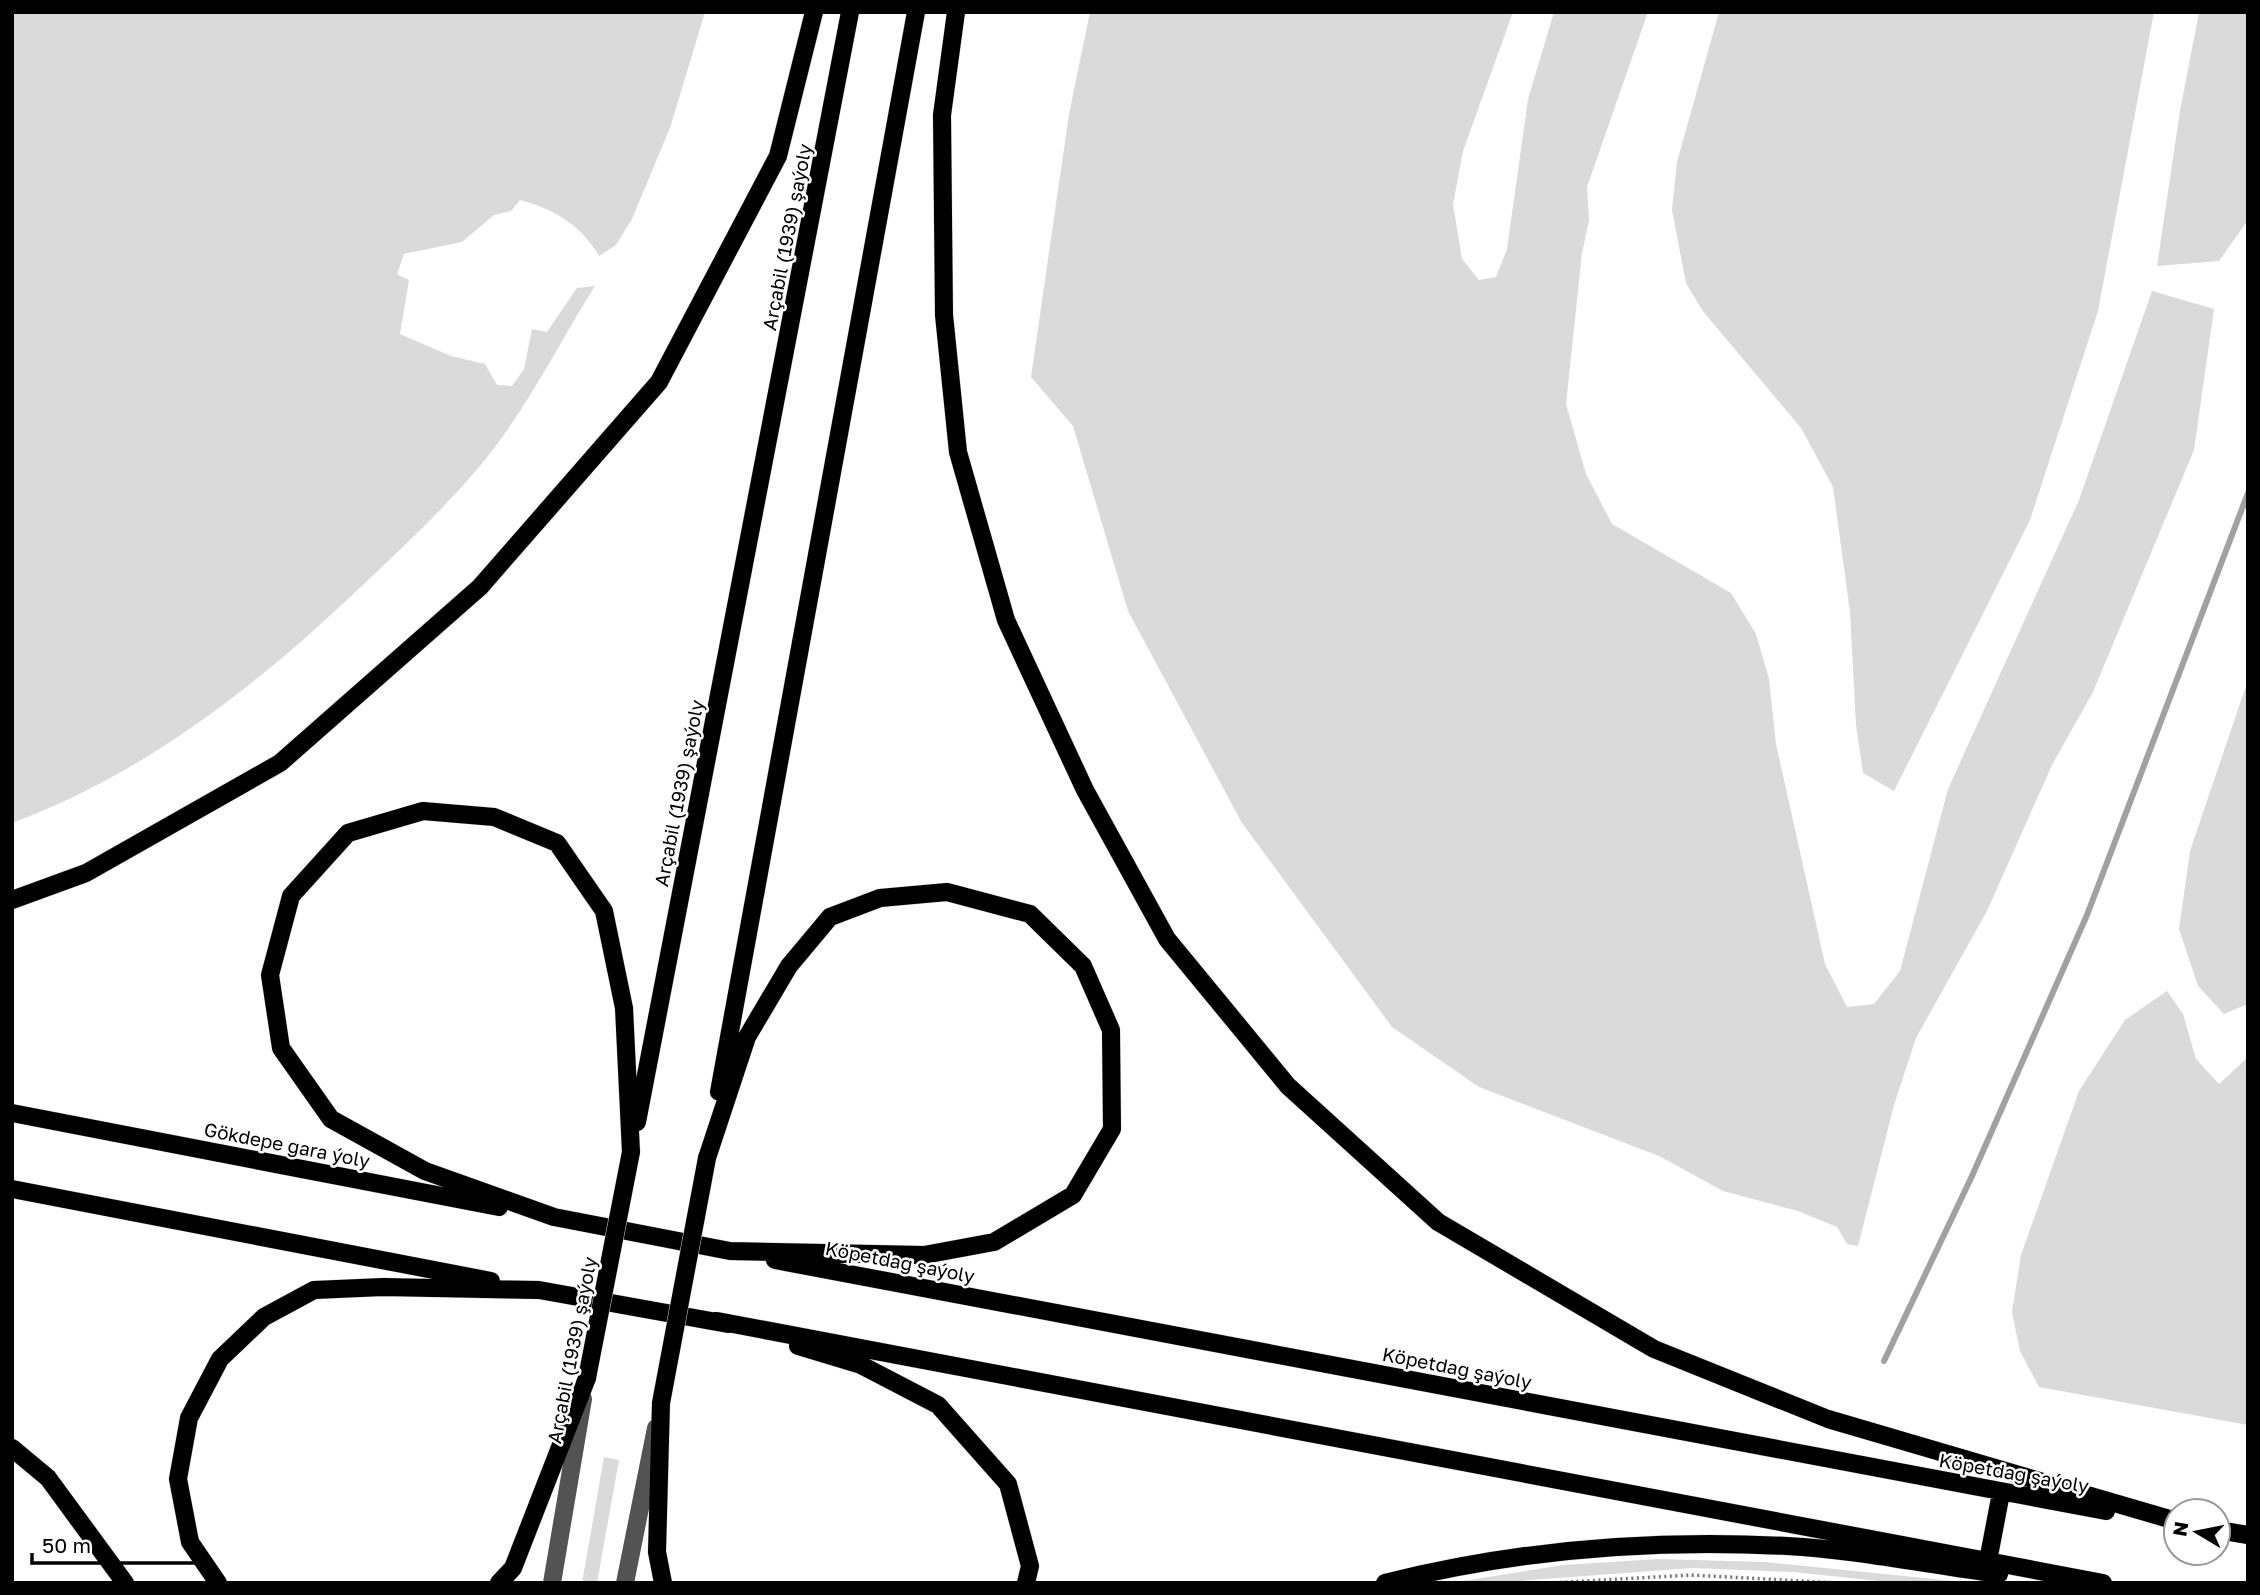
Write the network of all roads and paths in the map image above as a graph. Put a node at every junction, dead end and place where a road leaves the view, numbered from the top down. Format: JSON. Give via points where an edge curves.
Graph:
{"nodes":[{"id":1,"x":814,"y":12,"type":"edge"},
{"id":2,"x":850,"y":12,"type":"edge"},
{"id":3,"x":916,"y":12,"type":"edge"},
{"id":4,"x":956,"y":12,"type":"edge"},
{"id":5,"x":12,"y":900,"type":"edge"},
{"id":6,"x":12,"y":1113,"type":"edge"},
{"id":7,"x":631,"y":1152,"type":"junction"},
{"id":8,"x":707,"y":1158,"type":"junction"},
{"id":9,"x":12,"y":1189,"type":"edge"},
{"id":10,"x":554,"y":1217,"type":"junction"},
{"id":11,"x":730,"y":1251,"type":"junction"},
{"id":12,"x":539,"y":1290,"type":"junction"},
{"id":13,"x":717,"y":1321,"type":"junction"},
{"id":14,"x":587,"y":1378,"type":"junction"},
{"id":15,"x":661,"y":1403,"type":"junction"},
{"id":16,"x":12,"y":1448,"type":"edge"},
{"id":17,"x":2001,"y":1493,"type":"junction"},
{"id":18,"x":2162,"y":1518,"type":"edge"},
{"id":19,"x":2162,"y":1520,"type":"edge"},
{"id":20,"x":1988,"y":1561,"type":"junction"},
{"id":21,"x":125,"y":1583,"type":"edge"},
{"id":22,"x":218,"y":1583,"type":"edge"},
{"id":23,"x":499,"y":1583,"type":"edge"},
{"id":24,"x":552,"y":1583,"type":"edge"},
{"id":25,"x":625,"y":1583,"type":"edge"},
{"id":26,"x":663,"y":1583,"type":"edge"},
{"id":27,"x":1027,"y":1583,"type":"edge"},
{"id":28,"x":1385,"y":1583,"type":"edge"},
{"id":29,"x":1549,"y":1583,"type":"edge"},
{"id":30,"x":1839,"y":1583,"type":"edge"},
{"id":31,"x":2066,"y":1583,"type":"edge"},
{"id":32,"x":2103,"y":1583,"type":"edge"}],
"edges":[{"from":1,"to":5,"type":"main road","via":[[778,156],[659,382],[480,587],[280,762],[86,873]]},
{"from":2,"to":7,"type":"main road","name":"Arçabil (1939) şaýoly"},
{"from":3,"to":8,"type":"main road"},
{"from":4,"to":18,"type":"main road","via":[[942,115],[944,316],[958,452],[1006,620],[1084,790],[1167,939],[1288,1086],[1438,1222],[1654,1349],[1828,1419]]},
{"from":6,"to":10,"type":"main road","name":"Gökdepe gara ýoly"},
{"from":7,"to":10,"type":"main road","via":[[624,1008],[604,911],[557,844],[494,817],[422,811],[348,833],[291,896],[270,975],[281,1048],[331,1119],[425,1171]]},
{"from":7,"to":14,"type":"main road","name":"Arçabil (1939) şaýoly","bridge":true},
{"from":8,"to":11,"type":"main road","via":[[747,1037],[789,967],[831,917],[880,898],[947,892],[1030,914],[1083,965],[1111,1030],[1112,1129],[1073,1195],[994,1242],[924,1255]]},
{"from":8,"to":15,"type":"main road","bridge":true},
{"from":9,"to":12,"type":"main road"},
{"from":10,"to":11,"type":"main road"},
{"from":11,"to":17,"type":"main road","name":"Köpetdag şaýoly"},
{"from":12,"to":13,"type":"main road"},
{"from":12,"to":22,"type":"main road","via":[[314,1290],[264,1317],[220,1359],[189,1418],[178,1479],[190,1542]]},
{"from":13,"to":20,"type":"main road"},
{"from":13,"to":27,"type":"main road","via":[[861,1365],[938,1405],[1008,1484],[1030,1566]]},
{"from":14,"to":23,"type":"main road","via":[[513,1568]]},
{"from":14,"to":24,"type":"street","name":"Arçabil (1939) şaýoly"},
{"from":15,"to":25,"type":"street"},
{"from":15,"to":26,"type":"main road","via":[[657,1552]]},
{"from":16,"to":21,"type":"main road","via":[[48,1478]]},
{"from":17,"to":19,"type":"main road","name":"Köpetdag şaýoly"},
{"from":17,"to":20,"type":"main road"},
{"from":20,"to":32,"type":"main road"},
{"from":28,"to":31,"type":"main road","via":[[1533,1553],[1622,1546],[1788,1546]]},
{"from":29,"to":30,"type":"path","via":[[1691,1575]]}]}
